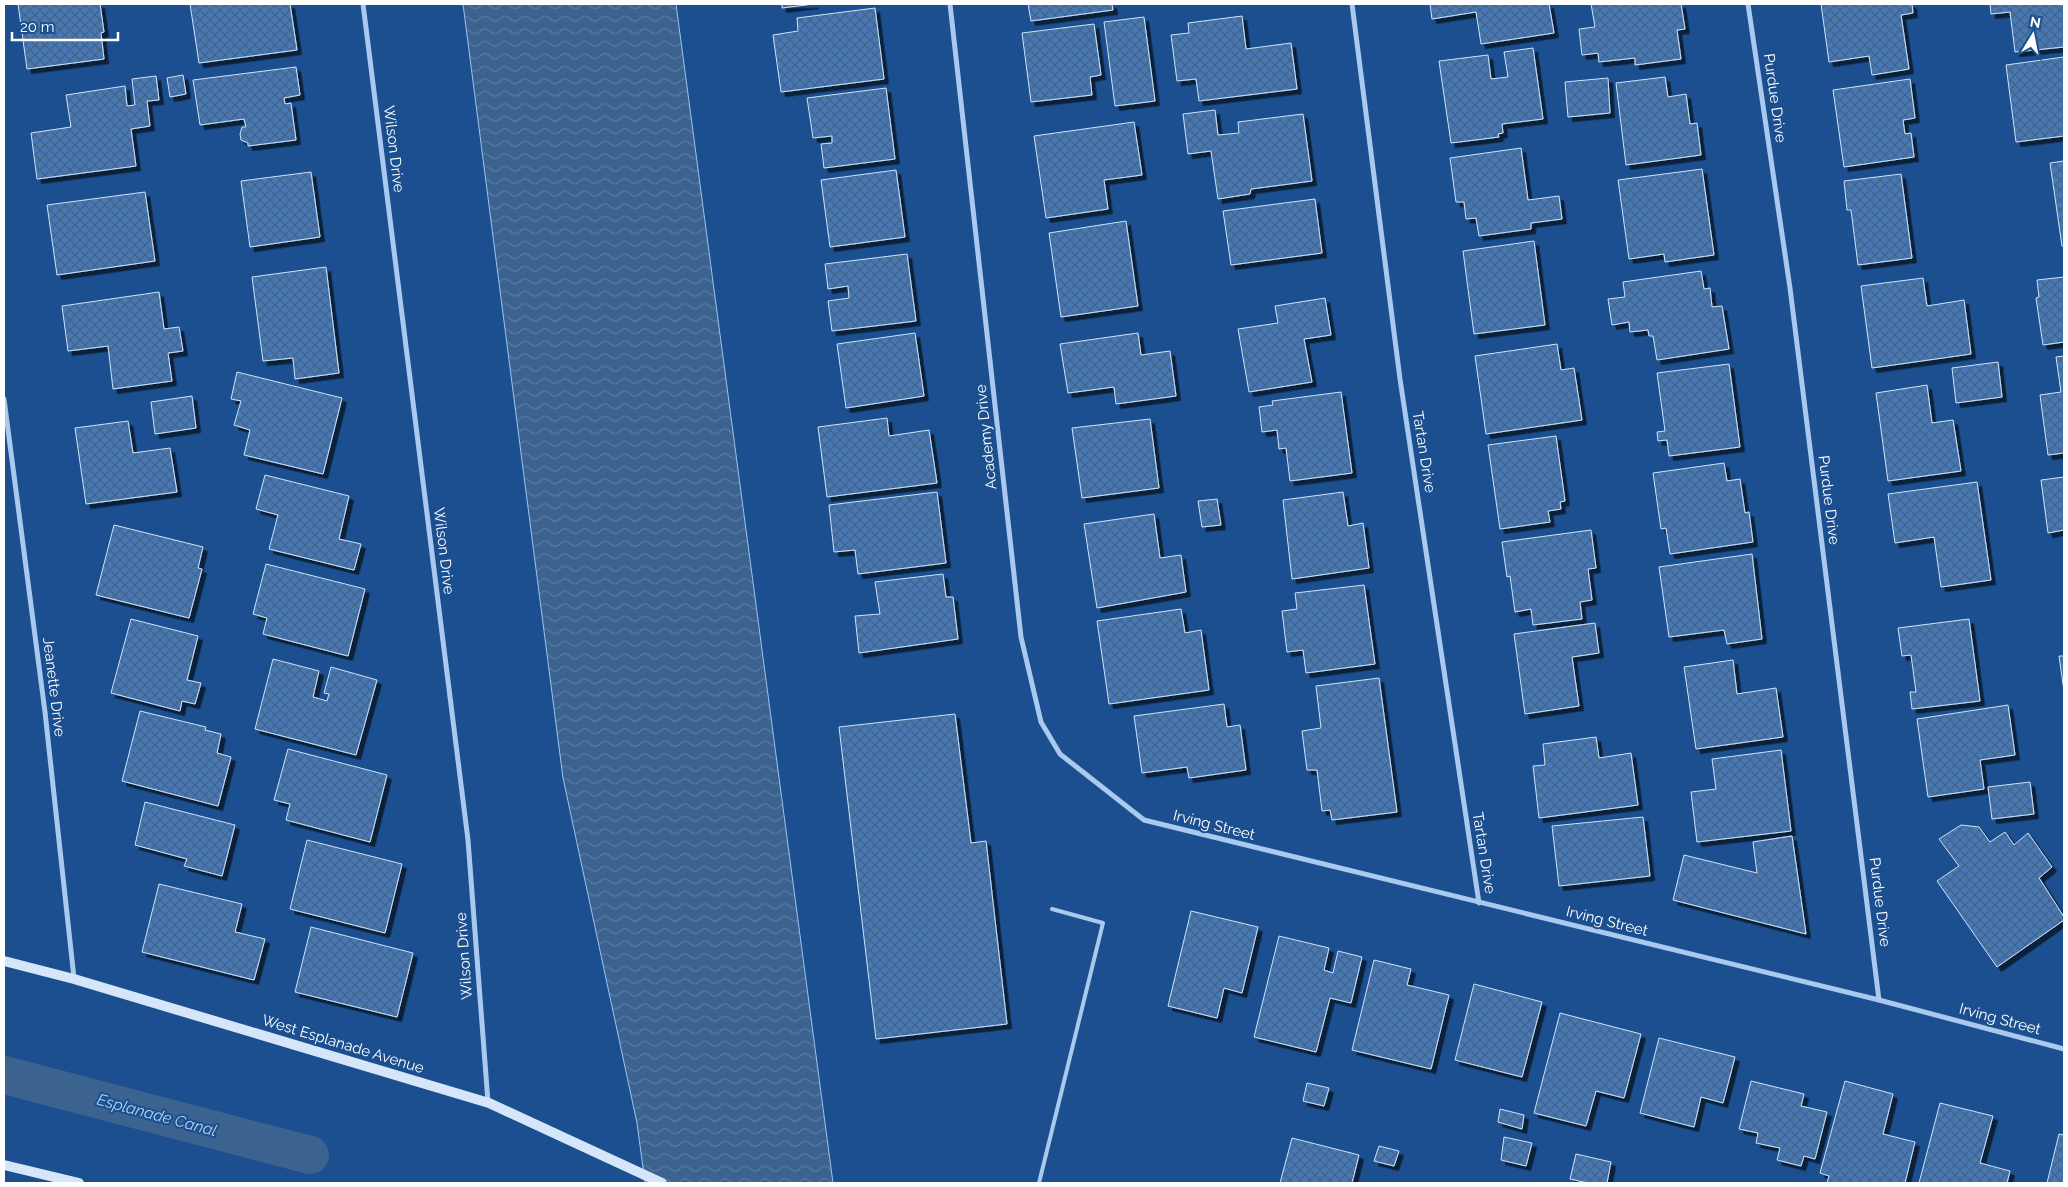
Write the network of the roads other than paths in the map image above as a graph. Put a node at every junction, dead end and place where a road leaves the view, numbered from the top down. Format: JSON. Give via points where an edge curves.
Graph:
{"nodes":[{"id":1,"x":363,"y":4,"type":"edge"},
{"id":2,"x":950,"y":4,"type":"edge"},
{"id":3,"x":1352,"y":4,"type":"edge"},
{"id":4,"x":1748,"y":4,"type":"edge"},
{"id":5,"x":4,"y":399,"type":"edge"},
{"id":6,"x":1144,"y":820,"type":"joint"},
{"id":7,"x":1479,"y":903,"type":"junction"},
{"id":8,"x":1052,"y":909,"type":"dead end"},
{"id":9,"x":4,"y":962,"type":"edge"},
{"id":10,"x":74,"y":979,"type":"junction"},
{"id":11,"x":1879,"y":1000,"type":"junction"},
{"id":12,"x":2064,"y":1049,"type":"edge"},
{"id":13,"x":488,"y":1103,"type":"junction"},
{"id":14,"x":4,"y":1165,"type":"edge"},
{"id":15,"x":79,"y":1183,"type":"edge"},
{"id":16,"x":662,"y":1183,"type":"edge"},
{"id":17,"x":1039,"y":1183,"type":"edge"}],
"edges":[{"from":1,"to":13,"type":"street","name":"Wilson Drive","via":[[468,840]]},
{"from":2,"to":6,"type":"street","name":"Academy Drive","via":[[1021,637],[1042,722],[1060,754]]},
{"from":3,"to":7,"type":"street","name":"Tartan Drive","via":[[1402,389]]},
{"from":4,"to":11,"type":"street","name":"Purdue Drive","via":[[1790,288]]},
{"from":5,"to":10,"type":"street","name":"Jeanette Drive","via":[[45,712]]},
{"from":6,"to":7,"type":"street","name":"Irving Street"},
{"from":7,"to":11,"type":"street","name":"Irving Street"},
{"from":8,"to":17,"type":"lane","via":[[1103,923]]},
{"from":9,"to":10,"type":"main road","name":"West Esplanade Avenue"},
{"from":10,"to":13,"type":"main road","name":"West Esplanade Avenue"},
{"from":11,"to":12,"type":"street","name":"Irving Street"},
{"from":13,"to":16,"type":"main road","name":"West Esplanade Avenue"},
{"from":14,"to":15,"type":"main road"}]}
